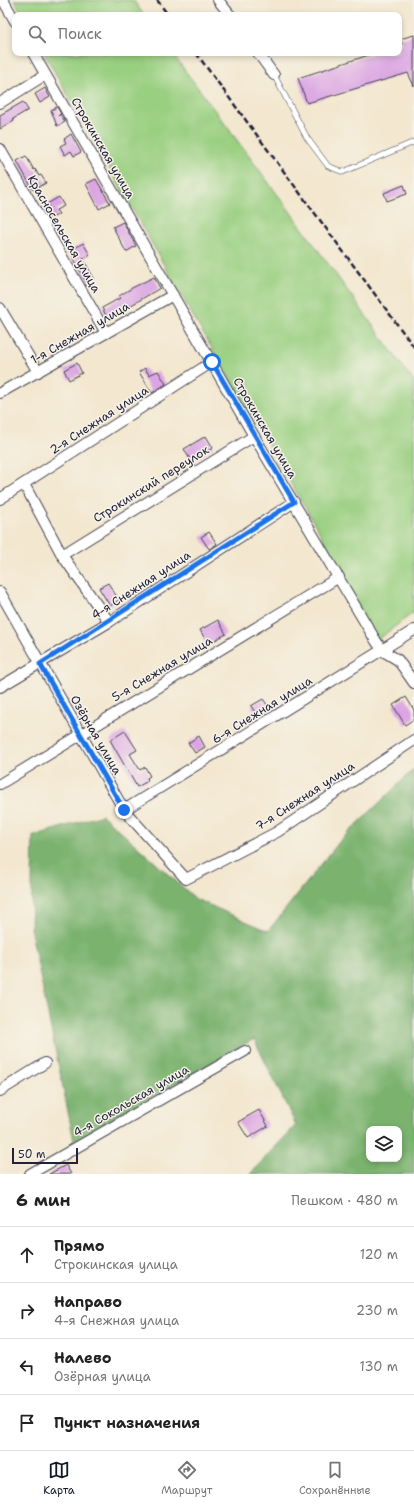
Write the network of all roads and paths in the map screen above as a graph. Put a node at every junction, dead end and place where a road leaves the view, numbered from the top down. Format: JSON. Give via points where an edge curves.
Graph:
{"nodes":[{"id":1,"x":3,"y":0,"type":"edge"},
{"id":2,"x":218,"y":0,"type":"edge"},
{"id":3,"x":228,"y":12,"type":"edge"},
{"id":4,"x":12,"y":16,"type":"edge"},
{"id":5,"x":35,"y":56,"type":"edge"},
{"id":6,"x":260,"y":56,"type":"edge"},
{"id":7,"x":45,"y":75,"type":"junction"},
{"id":8,"x":274,"y":75,"type":"joint"},
{"id":9,"x":0,"y":103,"type":"edge"},
{"id":10,"x":414,"y":142,"type":"edge"},
{"id":11,"x":0,"y":149,"type":"edge"},
{"id":12,"x":173,"y":295,"type":"junction"},
{"id":13,"x":0,"y":308,"type":"edge"},
{"id":14,"x":106,"y":333,"type":"junction"},
{"id":15,"x":212,"y":362,"type":"junction"},
{"id":16,"x":38,"y":372,"type":"junction"},
{"id":17,"x":0,"y":393,"type":"edge"},
{"id":18,"x":254,"y":436,"type":"junction"},
{"id":19,"x":24,"y":484,"type":"junction"},
{"id":20,"x":0,"y":498,"type":"edge"},
{"id":21,"x":294,"y":502,"type":"junction"},
{"id":22,"x":62,"y":555,"type":"junction"},
{"id":23,"x":339,"y":576,"type":"junction"},
{"id":24,"x":0,"y":594,"type":"edge"},
{"id":25,"x":109,"y":622,"type":"junction"},
{"id":26,"x":414,"y":630,"type":"edge"},
{"id":27,"x":383,"y":651,"type":"junction"},
{"id":28,"x":40,"y":664,"type":"junction"},
{"id":29,"x":414,"y":683,"type":"edge"},
{"id":30,"x":0,"y":687,"type":"edge"},
{"id":31,"x":81,"y":734,"type":"junction"},
{"id":32,"x":414,"y":740,"type":"edge"},
{"id":33,"x":0,"y":784,"type":"edge"},
{"id":34,"x":124,"y":810,"type":"junction"},
{"id":35,"x":186,"y":879,"type":"joint"},
{"id":36,"x":245,"y":1051,"type":"dead end"},
{"id":37,"x":45,"y":1063,"type":"dead end"},
{"id":38,"x":0,"y":1091,"type":"edge"},
{"id":39,"x":30,"y":1174,"type":"edge"}],
"edges":[{"from":1,"to":4,"type":"street"},
{"from":2,"to":3,"type":"street"},
{"from":5,"to":7,"type":"street","name":"Строкинская улица"},
{"from":6,"to":8,"type":"street"},
{"from":7,"to":9,"type":"street"},
{"from":7,"to":12,"type":"street","name":"Строкинская улица"},
{"from":8,"to":10,"type":"lane","via":[[308,138],[328,166],[343,172]]},
{"from":11,"to":14,"type":"street","name":"Красносельская улица"},
{"from":12,"to":14,"type":"street","name":"1-я Снежная улица"},
{"from":12,"to":15,"type":"street","name":"Строкинская улица"},
{"from":13,"to":16,"type":"street"},
{"from":14,"to":16,"type":"street","name":"1-я Снежная улица"},
{"from":15,"to":18,"type":"street","name":"Строкинская улица"},
{"from":15,"to":19,"type":"street","name":"2-я Снежная улица"},
{"from":16,"to":17,"type":"street","name":"1-я Снежная улица"},
{"from":18,"to":21,"type":"street","name":"Строкинская улица"},
{"from":18,"to":22,"type":"street","name":"Строкинский переулок"},
{"from":19,"to":20,"type":"street","name":"2-я Снежная улица"},
{"from":19,"to":22,"type":"street"},
{"from":21,"to":23,"type":"street","name":"Строкинская улица"},
{"from":21,"to":25,"type":"street","name":"4-я Снежная улица"},
{"from":22,"to":25,"type":"street"},
{"from":23,"to":27,"type":"street","name":"Строкинская улица"},
{"from":23,"to":31,"type":"street","name":"5-я Снежная улица"},
{"from":24,"to":28,"type":"street","name":"Озёрная улица"},
{"from":25,"to":28,"type":"street","name":"4-я Снежная улица"},
{"from":26,"to":27,"type":"street","name":"6-я Снежная улица"},
{"from":27,"to":29,"type":"street","name":"Строкинская улица","via":[[398,660]]},
{"from":27,"to":34,"type":"street","name":"6-я Снежная улица"},
{"from":28,"to":30,"type":"street","name":"4-я Снежная улица"},
{"from":28,"to":31,"type":"street","name":"Озёрная улица"},
{"from":31,"to":33,"type":"street","name":"5-я Снежная улица"},
{"from":31,"to":34,"type":"street","name":"Озёрная улица"},
{"from":32,"to":35,"type":"street","name":"7-я Снежная улица","via":[[278,832]]},
{"from":34,"to":35,"type":"street","name":"Озёрная улица"},
{"from":36,"to":39,"type":"street","name":"4-я Сокольская улица"},
{"from":37,"to":38,"type":"street"}]}
